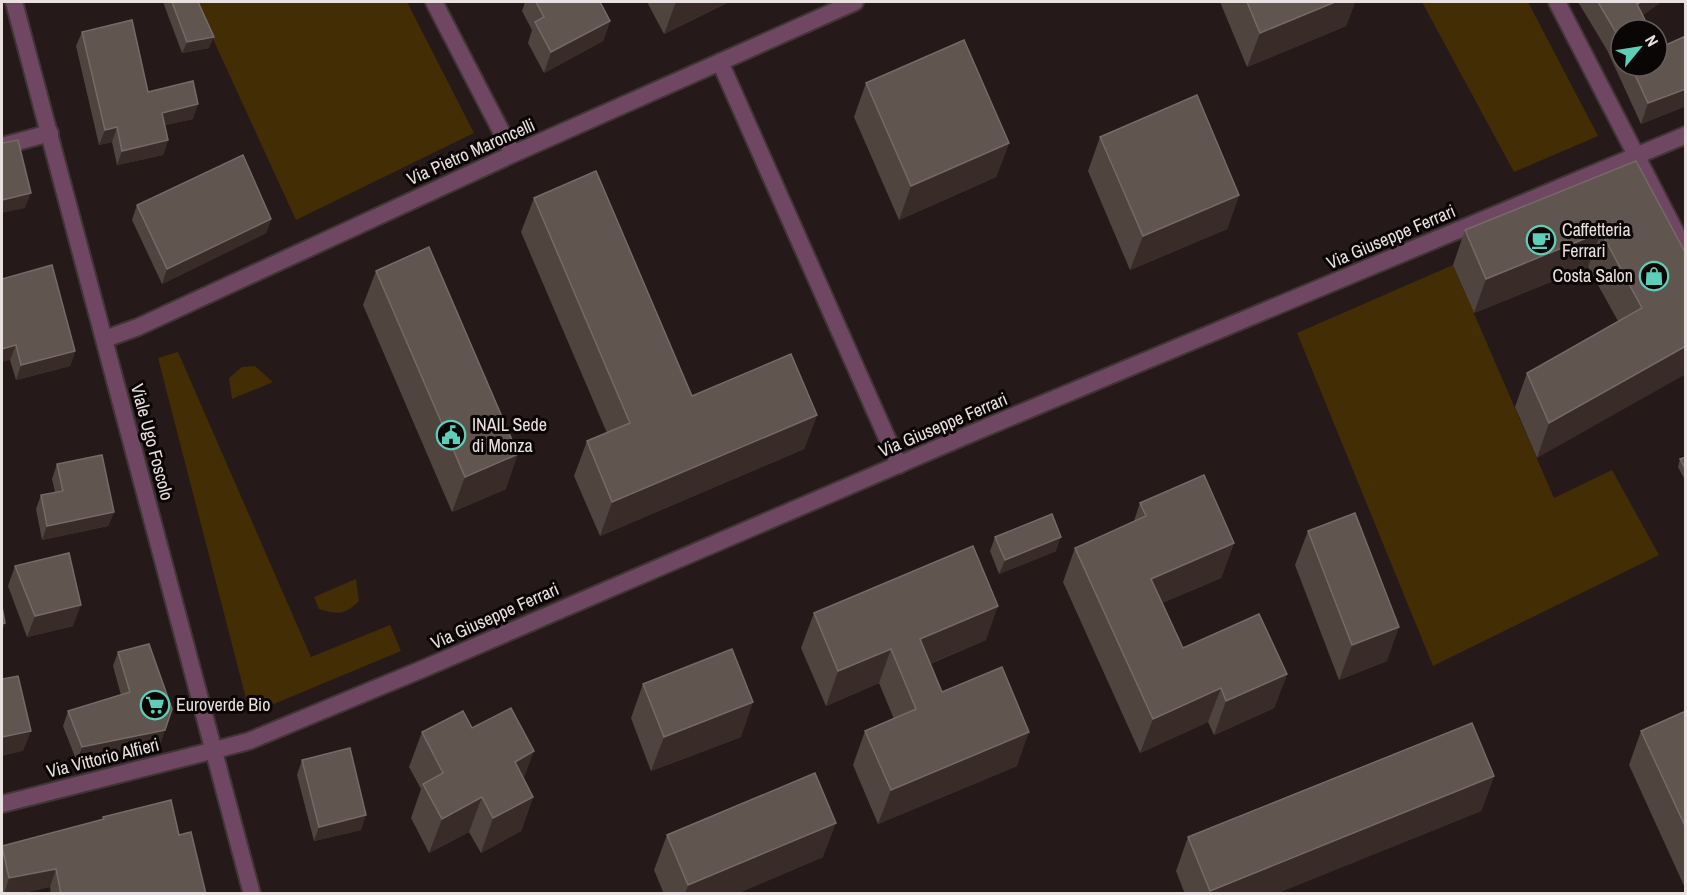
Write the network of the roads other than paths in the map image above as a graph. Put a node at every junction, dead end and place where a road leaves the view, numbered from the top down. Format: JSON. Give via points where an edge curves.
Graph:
{"nodes":[{"id":1,"x":14,"y":2,"type":"edge"},
{"id":2,"x":434,"y":2,"type":"edge"},
{"id":3,"x":855,"y":2,"type":"edge"},
{"id":4,"x":1557,"y":2,"type":"edge"},
{"id":5,"x":720,"y":62,"type":"junction"},
{"id":6,"x":50,"y":133,"type":"junction"},
{"id":7,"x":1686,"y":135,"type":"edge"},
{"id":8,"x":2,"y":146,"type":"edge"},
{"id":9,"x":513,"y":154,"type":"junction"},
{"id":10,"x":1636,"y":155,"type":"junction"},
{"id":11,"x":1686,"y":252,"type":"edge"},
{"id":12,"x":105,"y":339,"type":"junction"},
{"id":13,"x":899,"y":465,"type":"junction"},
{"id":14,"x":214,"y":750,"type":"junction"},
{"id":15,"x":2,"y":804,"type":"edge"},
{"id":16,"x":252,"y":894,"type":"edge"}],
"edges":[{"from":1,"to":6,"type":"street","name":"Viale Ugo Foscolo"},
{"from":2,"to":9,"type":"street"},
{"from":3,"to":5,"type":"street","name":"Via Pietro Maroncelli"},
{"from":4,"to":10,"type":"street"},
{"from":5,"to":9,"type":"street","name":"Via Pietro Maroncelli"},
{"from":5,"to":13,"type":"street"},
{"from":6,"to":8,"type":"street"},
{"from":6,"to":12,"type":"street","name":"Viale Ugo Foscolo"},
{"from":7,"to":10,"type":"street","name":"Via Giuseppe Ferrari"},
{"from":9,"to":12,"type":"street","name":"Via Pietro Maroncelli"},
{"from":10,"to":11,"type":"street"},
{"from":10,"to":13,"type":"street","name":"Via Giuseppe Ferrari"},
{"from":12,"to":14,"type":"street","name":"Viale Ugo Foscolo"},
{"from":13,"to":14,"type":"street","name":"Via Giuseppe Ferrari","via":[[260,737]]},
{"from":14,"to":15,"type":"street","name":"Via Vittorio Alfieri"},
{"from":14,"to":16,"type":"street","name":"Viale Ugo Foscolo"}]}
